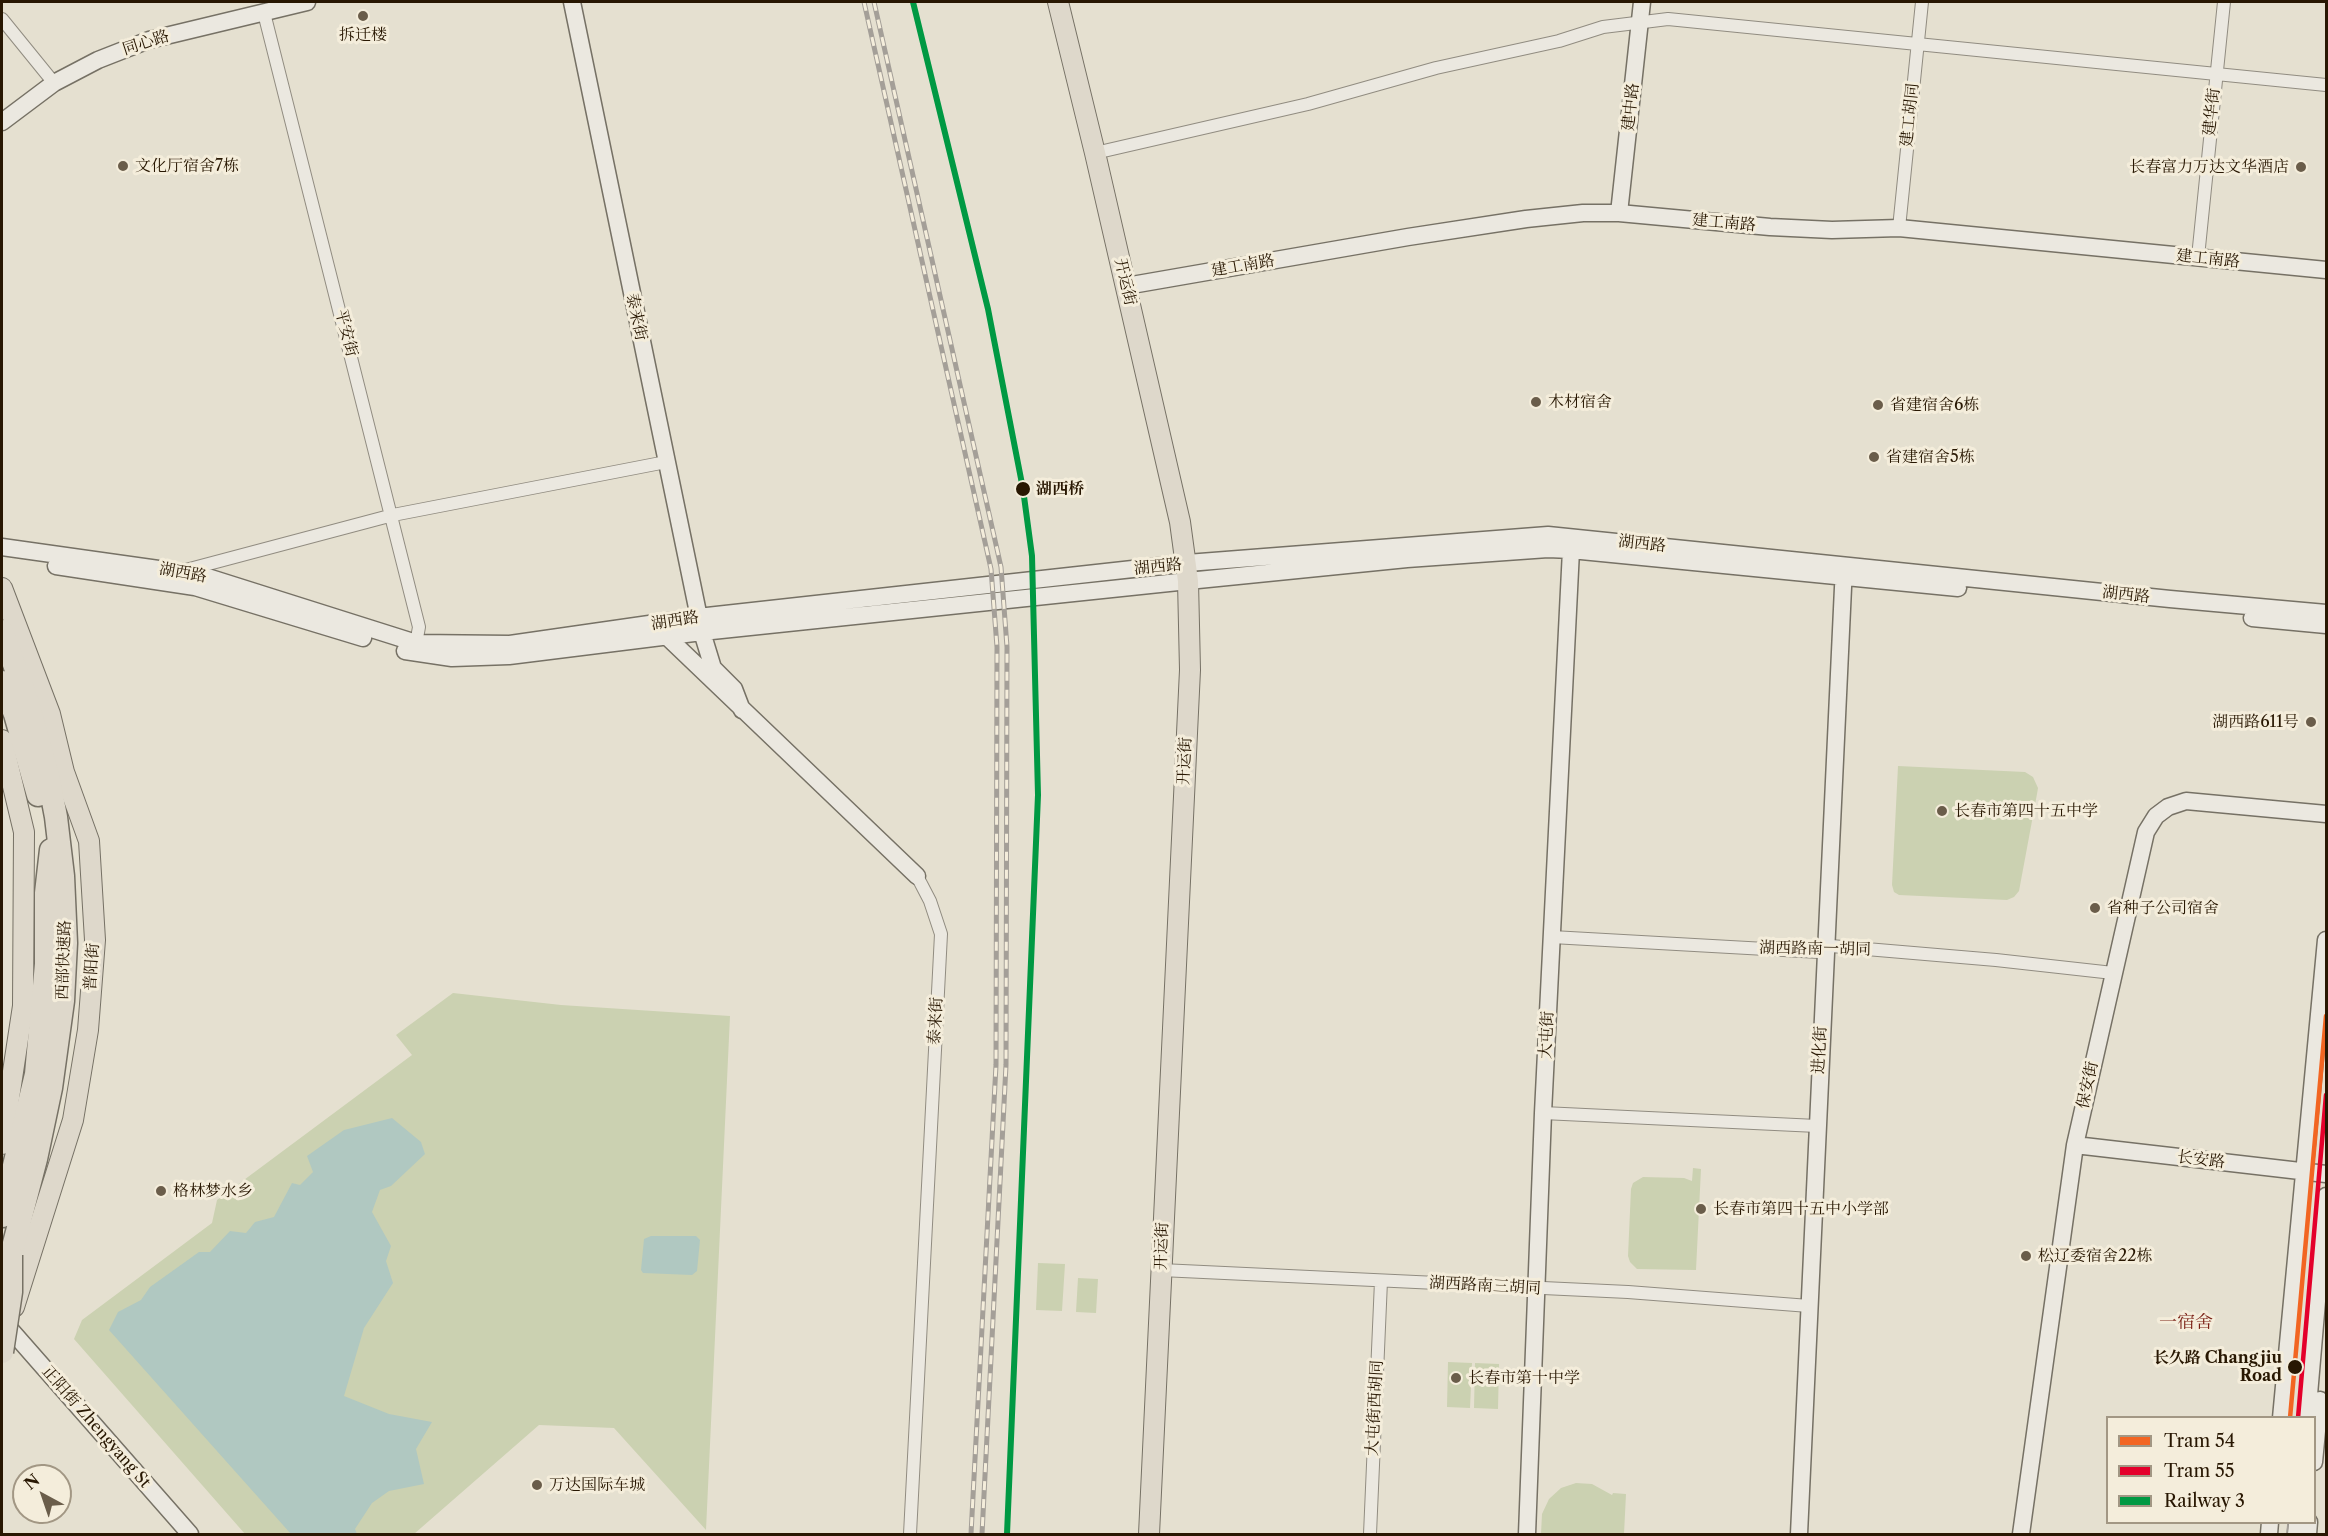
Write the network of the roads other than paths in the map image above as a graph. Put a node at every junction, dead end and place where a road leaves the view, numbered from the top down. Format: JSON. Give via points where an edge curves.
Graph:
{"nodes":[{"id":1,"x":308,"y":2,"type":"edge"},
{"id":2,"x":572,"y":2,"type":"edge"},
{"id":3,"x":1058,"y":2,"type":"edge"},
{"id":4,"x":1642,"y":2,"type":"edge"},
{"id":5,"x":1922,"y":2,"type":"edge"},
{"id":6,"x":2224,"y":2,"type":"edge"},
{"id":7,"x":264,"y":13,"type":"junction"},
{"id":8,"x":2,"y":19,"type":"edge"},
{"id":9,"x":1640,"y":21,"type":"junction"},
{"id":10,"x":1917,"y":45,"type":"junction"},
{"id":11,"x":2216,"y":76,"type":"junction"},
{"id":12,"x":54,"y":83,"type":"junction"},
{"id":13,"x":2326,"y":86,"type":"edge"},
{"id":14,"x":2,"y":122,"type":"edge"},
{"id":15,"x":1095,"y":153,"type":"junction"},
{"id":16,"x":1619,"y":213,"type":"junction"},
{"id":17,"x":1899,"y":228,"type":"junction"},
{"id":18,"x":2198,"y":257,"type":"junction"},
{"id":19,"x":2326,"y":270,"type":"edge"},
{"id":20,"x":1126,"y":286,"type":"junction"},
{"id":21,"x":666,"y":462,"type":"junction"},
{"id":22,"x":393,"y":515,"type":"junction"},
{"id":23,"x":1570,"y":543,"type":"junction"},
{"id":24,"x":2,"y":547,"type":"edge"},
{"id":25,"x":2,"y":558,"type":"edge"},
{"id":26,"x":1843,"y":571,"type":"junction"},
{"id":27,"x":179,"y":572,"type":"junction"},
{"id":28,"x":1187,"y":572,"type":"junction"},
{"id":29,"x":2,"y":588,"type":"edge"},
{"id":30,"x":2326,"y":613,"type":"edge"},
{"id":31,"x":654,"y":625,"type":"junction"},
{"id":32,"x":700,"y":625,"type":"junction"},
{"id":33,"x":2326,"y":626,"type":"edge"},
{"id":34,"x":2,"y":631,"type":"edge"},
{"id":35,"x":667,"y":636,"type":"junction"},
{"id":36,"x":415,"y":648,"type":"junction"},
{"id":37,"x":2,"y":682,"type":"edge"},
{"id":38,"x":742,"y":710,"type":"junction"},
{"id":39,"x":2,"y":740,"type":"edge"},
{"id":40,"x":2326,"y":814,"type":"edge"},
{"id":41,"x":917,"y":876,"type":"joint"},
{"id":42,"x":1552,"y":937,"type":"junction"},
{"id":43,"x":2326,"y":940,"type":"edge"},
{"id":44,"x":1825,"y":949,"type":"junction"},
{"id":45,"x":2113,"y":973,"type":"junction"},
{"id":46,"x":1543,"y":1113,"type":"junction"},
{"id":47,"x":1817,"y":1125,"type":"junction"},
{"id":48,"x":2,"y":1144,"type":"edge"},
{"id":49,"x":2075,"y":1145,"type":"junction"},
{"id":50,"x":2304,"y":1172,"type":"junction"},
{"id":51,"x":2326,"y":1174,"type":"edge"},
{"id":52,"x":2326,"y":1196,"type":"edge"},
{"id":53,"x":2,"y":1216,"type":"edge"},
{"id":54,"x":11,"y":1255,"type":"junction"},
{"id":55,"x":1161,"y":1270,"type":"junction"},
{"id":56,"x":1381,"y":1281,"type":"junction"},
{"id":57,"x":1537,"y":1288,"type":"junction"},
{"id":58,"x":2,"y":1290,"type":"edge"},
{"id":59,"x":1809,"y":1306,"type":"junction"},
{"id":60,"x":5,"y":1323,"type":"edge"},
{"id":61,"x":2326,"y":1330,"type":"edge"},
{"id":62,"x":2,"y":1351,"type":"edge"},
{"id":63,"x":2287,"y":1353,"type":"junction"},
{"id":64,"x":2321,"y":1359,"type":"edge"},
{"id":65,"x":2281,"y":1416,"type":"edge"},
{"id":66,"x":2307,"y":1416,"type":"edge"},
{"id":67,"x":2316,"y":1433,"type":"edge"},
{"id":68,"x":190,"y":1534,"type":"edge"},
{"id":69,"x":910,"y":1534,"type":"edge"},
{"id":70,"x":1149,"y":1534,"type":"edge"},
{"id":71,"x":1370,"y":1534,"type":"edge"},
{"id":72,"x":1527,"y":1534,"type":"edge"},
{"id":73,"x":1799,"y":1534,"type":"edge"},
{"id":74,"x":2021,"y":1534,"type":"edge"}],
"edges":[{"from":1,"to":7,"type":"street","name":"同心路"},
{"from":2,"to":21,"type":"street","name":"泰来街"},
{"from":3,"to":15,"type":"main road","name":"开运街"},
{"from":4,"to":9,"type":"street","name":"建中路"},
{"from":5,"to":10,"type":"street","name":"建工胡同"},
{"from":6,"to":11,"type":"street","name":"建华街"},
{"from":7,"to":12,"type":"street","name":"同心路","via":[[149,40]]},
{"from":7,"to":22,"type":"street","name":"平安街"},
{"from":8,"to":12,"type":"street"},
{"from":9,"to":10,"type":"street","via":[[1668,19]]},
{"from":9,"to":15,"type":"street"},
{"from":9,"to":16,"type":"street","name":"建中路"},
{"from":10,"to":11,"type":"street"},
{"from":10,"to":17,"type":"street","name":"建工胡同"},
{"from":11,"to":13,"type":"street"},
{"from":11,"to":18,"type":"street","name":"建华街"},
{"from":12,"to":14,"type":"street","name":"同心路"},
{"from":15,"to":20,"type":"main road","name":"开运街"},
{"from":16,"to":17,"type":"street","name":"建工南路","via":[[1770,227]]},
{"from":16,"to":20,"type":"street","name":"建工南路","via":[[1526,219]]},
{"from":17,"to":18,"type":"street","name":"建工南路"},
{"from":18,"to":19,"type":"street","name":"建工南路"},
{"from":20,"to":28,"type":"main road","name":"开运街","via":[[1180,522]]},
{"from":21,"to":22,"type":"street"},
{"from":21,"to":32,"type":"street","name":"泰来街"},
{"from":22,"to":27,"type":"street"},
{"from":22,"to":36,"type":"street","name":"平安街","via":[[419,627]]},
{"from":23,"to":26,"type":"street","name":"湖西路"},
{"from":23,"to":28,"type":"street","name":"湖西路","via":[[1548,535]]},
{"from":23,"to":42,"type":"street","name":"大屯街"},
{"from":24,"to":27,"type":"street","name":"湖西路"},
{"from":25,"to":36,"type":"street","name":"湖西路","via":[[195,587]]},
{"from":26,"to":30,"type":"street","name":"湖西路"},
{"from":26,"to":33,"type":"street","name":"湖西路"},
{"from":26,"to":44,"type":"street","name":"进化街"},
{"from":27,"to":36,"type":"street","name":"湖西路","via":[[201,574]]},
{"from":28,"to":32,"type":"street","name":"湖西路"},
{"from":28,"to":55,"type":"main road","name":"开运街","via":[[1190,670]]},
{"from":29,"to":60,"type":"main road","name":"普阳街","via":[[50,714],[64,772],[89,841],[95,940],[88,1030],[74,1120]]},
{"from":31,"to":32,"type":"street","name":"湖西路"},
{"from":31,"to":35,"type":"street","name":"泰来街"},
{"from":31,"to":36,"type":"street","name":"湖西路","via":[[510,644]]},
{"from":32,"to":35,"type":"street","name":"湖西路"},
{"from":32,"to":38,"type":"street","name":"泰来街","via":[[713,668],[734,689]]},
{"from":34,"to":54,"type":"highway","name":"西部快速路","via":[[28,703],[49,780],[62,867],[66,944],[62,1012],[51,1088]]},
{"from":35,"to":36,"type":"street","name":"湖西路","via":[[509,656],[452,658]]},
{"from":35,"to":38,"type":"street","name":"泰来街"},
{"from":37,"to":53,"type":"highway","name":"西部快速路","via":[[52,844],[36,1074]]},
{"from":38,"to":41,"type":"street","name":"泰来街"},
{"from":39,"to":48,"type":"main road","via":[[24,832],[22,1006]]},
{"from":40,"to":45,"type":"street","name":"保安街","via":[[2186,801],[2168,807],[2146,831]]},
{"from":41,"to":69,"type":"street","name":"泰来街","via":[[941,934]]},
{"from":42,"to":44,"type":"street","name":"湖西路南一胡同","via":[[1819,952]]},
{"from":42,"to":46,"type":"street","name":"大屯街"},
{"from":43,"to":50,"type":"street"},
{"from":44,"to":45,"type":"street","name":"湖西路南一胡同","via":[[1831,946]]},
{"from":44,"to":47,"type":"street","name":"进化街"},
{"from":45,"to":49,"type":"street","name":"保安街"},
{"from":46,"to":47,"type":"street"},
{"from":46,"to":57,"type":"street","name":"大屯街"},
{"from":47,"to":59,"type":"street","name":"进化街"},
{"from":49,"to":50,"type":"street","name":"长安路"},
{"from":49,"to":74,"type":"street","name":"保安街"},
{"from":50,"to":51,"type":"street","name":"长安路"},
{"from":50,"to":63,"type":"street"},
{"from":52,"to":64,"type":"street"},
{"from":54,"to":58,"type":"highway","name":"西部快速路","bridge":true},
{"from":54,"to":62,"type":"highway","bridge":true,"via":[[11,1292]]},
{"from":55,"to":56,"type":"street","name":"湖西路南三胡同"},
{"from":55,"to":70,"type":"main road","name":"开运街"},
{"from":56,"to":57,"type":"street","name":"湖西路南三胡同"},
{"from":56,"to":71,"type":"street","name":"大屯街西胡同"},
{"from":57,"to":59,"type":"street","name":"湖西路南三胡同"},
{"from":57,"to":72,"type":"street","name":"大屯街"},
{"from":59,"to":73,"type":"street","name":"进化街"},
{"from":60,"to":62,"type":"main road","name":"普阳街"},
{"from":60,"to":68,"type":"street","name":"正阳街 Zhengyang St"},
{"from":61,"to":64,"type":"street"},
{"from":63,"to":64,"type":"street"},
{"from":63,"to":65,"type":"street"},
{"from":64,"to":66,"type":"street"},
{"from":64,"to":67,"type":"street"}]}
